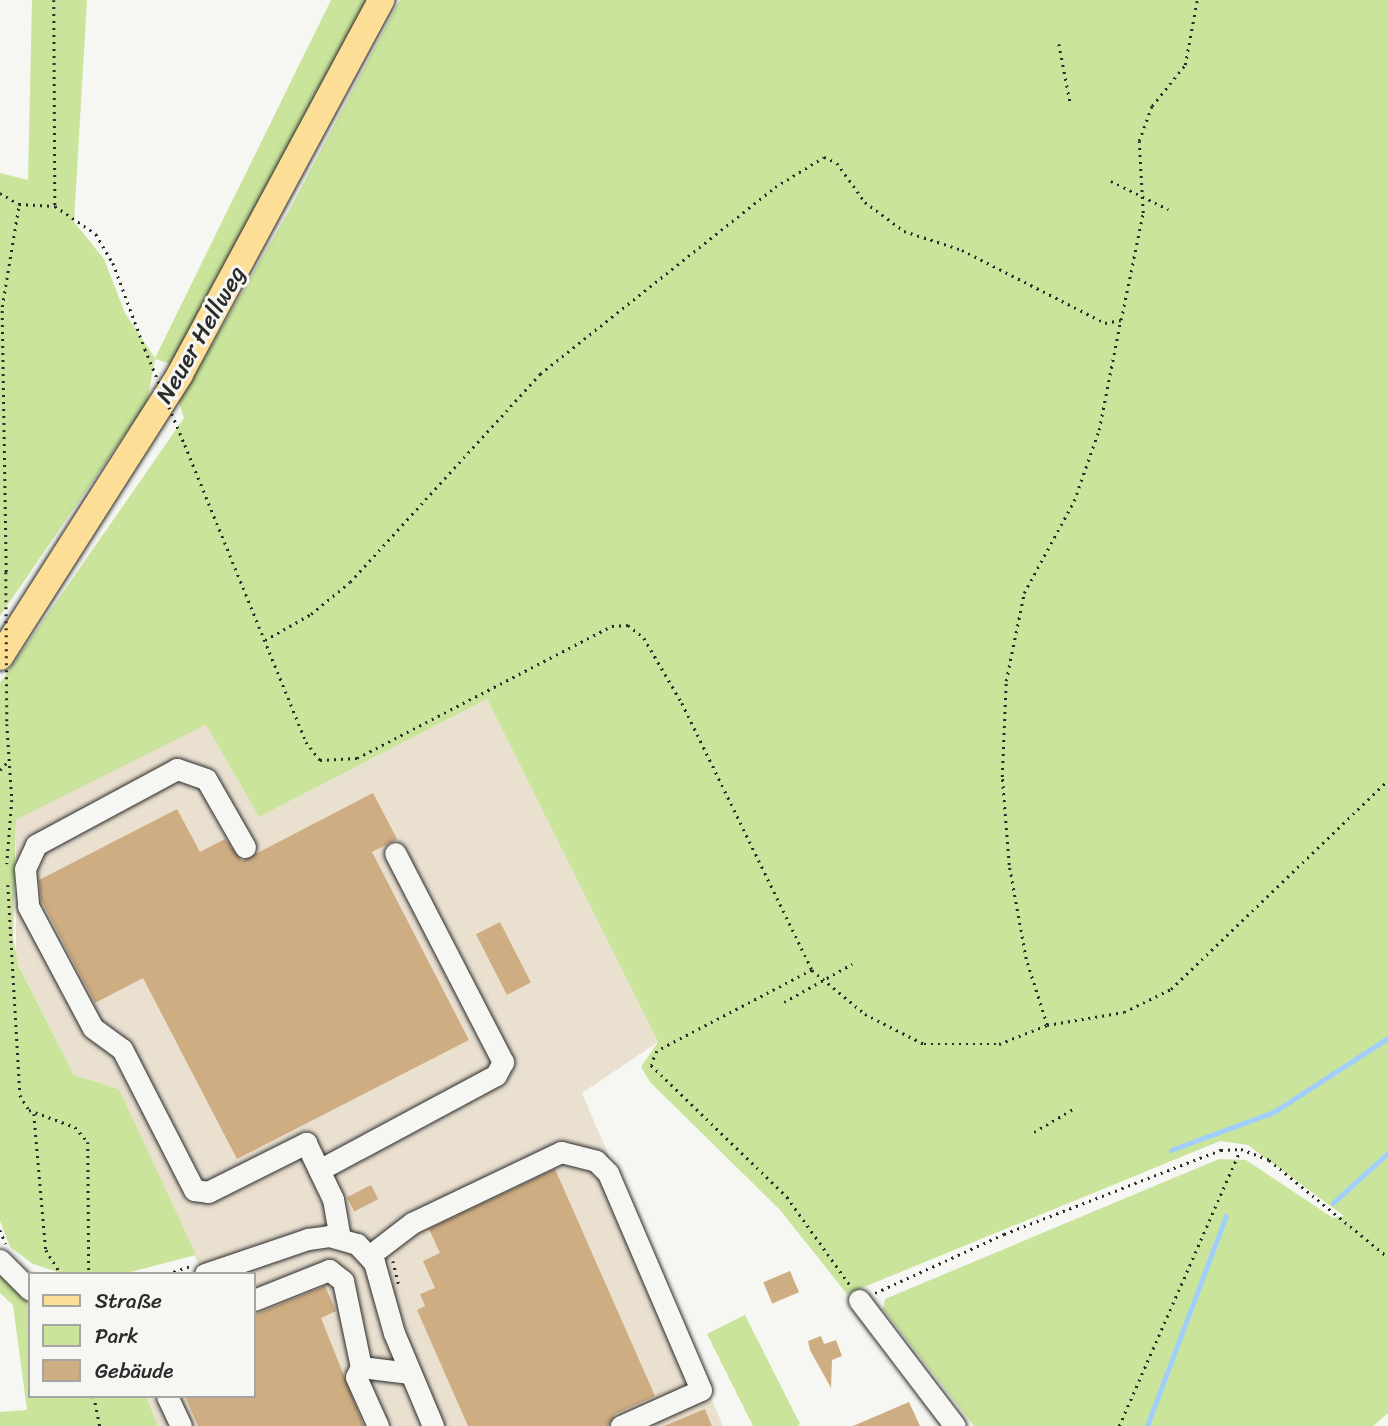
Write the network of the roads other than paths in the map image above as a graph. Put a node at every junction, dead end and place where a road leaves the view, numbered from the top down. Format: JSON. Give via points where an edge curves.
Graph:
{"nodes":[{"id":1,"x":382,"y":0,"type":"edge"},
{"id":2,"x":0,"y":657,"type":"edge"},
{"id":3,"x":245,"y":847,"type":"dead end"},
{"id":4,"x":395,"y":853,"type":"dead end"},
{"id":5,"x":319,"y":1170,"type":"junction"},
{"id":6,"x":340,"y":1237,"type":"junction"},
{"id":7,"x":369,"y":1256,"type":"junction"},
{"id":8,"x":0,"y":1260,"type":"edge"},
{"id":9,"x":211,"y":1272,"type":"edge"},
{"id":10,"x":28,"y":1288,"type":"edge"},
{"id":11,"x":256,"y":1299,"type":"edge"},
{"id":12,"x":859,"y":1300,"type":"road end"},
{"id":13,"x":361,"y":1367,"type":"junction"},
{"id":14,"x":410,"y":1373,"type":"junction"},
{"id":15,"x":168,"y":1398,"type":"edge"},
{"id":16,"x":181,"y":1426,"type":"edge"},
{"id":17,"x":378,"y":1426,"type":"edge"},
{"id":18,"x":433,"y":1426,"type":"edge"},
{"id":19,"x":621,"y":1426,"type":"edge"},
{"id":20,"x":955,"y":1426,"type":"edge"}],
"edges":[{"from":1,"to":2,"type":"main road","name":"Neuer Hellweg","via":[[180,374]]},
{"from":3,"to":5,"type":"street","via":[[206,779],[177,769],[36,845],[24,869],[28,906],[93,1028],[122,1049],[194,1190],[208,1192],[306,1143]]},
{"from":4,"to":5,"type":"street","via":[[503,1062],[496,1075]]},
{"from":5,"to":6,"type":"street","via":[[333,1199]]},
{"from":6,"to":7,"type":"street"},
{"from":6,"to":9,"type":"street","via":[[308,1239]]},
{"from":7,"to":14,"type":"street"},
{"from":7,"to":19,"type":"street","via":[[412,1223],[561,1152],[596,1161],[608,1173],[701,1391]]},
{"from":8,"to":10,"type":"street"},
{"from":11,"to":13,"type":"street","via":[[328,1270],[343,1281]]},
{"from":12,"to":20,"type":"street"},
{"from":13,"to":14,"type":"street"},
{"from":13,"to":17,"type":"street","via":[[356,1377]]},
{"from":14,"to":18,"type":"street"},
{"from":15,"to":16,"type":"street"}]}
